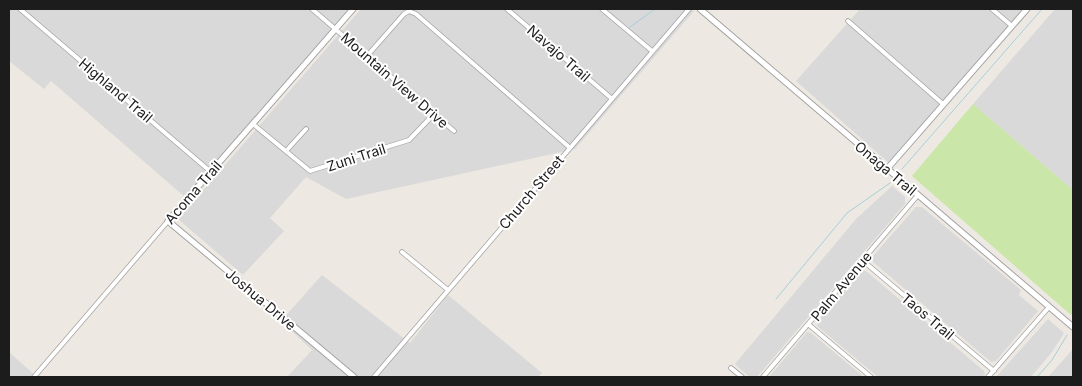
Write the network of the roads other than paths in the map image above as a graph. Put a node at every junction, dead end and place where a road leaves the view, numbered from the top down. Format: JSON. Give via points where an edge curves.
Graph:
{"nodes":[{"id":1,"x":312,"y":9,"type":"edge"},
{"id":2,"x":353,"y":9,"type":"edge"},
{"id":3,"x":507,"y":9,"type":"edge"},
{"id":4,"x":602,"y":9,"type":"edge"},
{"id":5,"x":689,"y":9,"type":"edge"},
{"id":6,"x":700,"y":9,"type":"edge"},
{"id":7,"x":992,"y":9,"type":"edge"},
{"id":8,"x":1027,"y":9,"type":"edge"},
{"id":9,"x":23,"y":10,"type":"edge"},
{"id":10,"x":848,"y":22,"type":"dead end"},
{"id":11,"x":1012,"y":26,"type":"junction"},
{"id":12,"x":336,"y":29,"type":"junction"},
{"id":13,"x":652,"y":51,"type":"junction"},
{"id":14,"x":367,"y":56,"type":"junction"},
{"id":15,"x":611,"y":98,"type":"junction"},
{"id":16,"x":943,"y":104,"type":"junction"},
{"id":17,"x":434,"y":114,"type":"junction"},
{"id":18,"x":253,"y":124,"type":"junction"},
{"id":19,"x":306,"y":129,"type":"dead end"},
{"id":20,"x":454,"y":131,"type":"dead end"},
{"id":21,"x":570,"y":147,"type":"junction"},
{"id":22,"x":286,"y":152,"type":"junction"},
{"id":23,"x":887,"y":169,"type":"junction"},
{"id":24,"x":211,"y":172,"type":"junction"},
{"id":25,"x":918,"y":195,"type":"junction"},
{"id":26,"x":168,"y":221,"type":"junction"},
{"id":27,"x":402,"y":252,"type":"dead end"},
{"id":28,"x":862,"y":260,"type":"junction"},
{"id":29,"x":448,"y":290,"type":"junction"},
{"id":30,"x":1049,"y":307,"type":"junction"},
{"id":31,"x":808,"y":324,"type":"junction"},
{"id":32,"x":1073,"y":327,"type":"edge"},
{"id":33,"x":731,"y":368,"type":"dead end"},
{"id":34,"x":994,"y":371,"type":"junction"},
{"id":35,"x":34,"y":377,"type":"edge"},
{"id":36,"x":354,"y":377,"type":"edge"},
{"id":37,"x":374,"y":377,"type":"edge"},
{"id":38,"x":742,"y":377,"type":"edge"},
{"id":39,"x":764,"y":377,"type":"edge"},
{"id":40,"x":870,"y":377,"type":"edge"},
{"id":41,"x":988,"y":377,"type":"edge"}],
"edges":[{"from":1,"to":12,"type":"street","name":"Mountain View Drive"},
{"from":2,"to":12,"type":"street","name":"Acoma Trail"},
{"from":3,"to":15,"type":"street","name":"Navajo Trail"},
{"from":4,"to":13,"type":"street"},
{"from":5,"to":13,"type":"street","name":"Church Street"},
{"from":6,"to":23,"type":"street","name":"Onaga Trail"},
{"from":7,"to":11,"type":"street"},
{"from":8,"to":11,"type":"street"},
{"from":9,"to":24,"type":"street","name":"Highland Trail"},
{"from":10,"to":16,"type":"street"},
{"from":11,"to":16,"type":"street"},
{"from":12,"to":14,"type":"street","name":"Mountain View Drive"},
{"from":12,"to":18,"type":"street","name":"Acoma Trail"},
{"from":13,"to":15,"type":"street","name":"Church Street"},
{"from":14,"to":17,"type":"street","name":"Mountain View Drive"},
{"from":14,"to":21,"type":"street","via":[[404,14],[409,11],[416,14]]},
{"from":15,"to":21,"type":"street","name":"Church Street"},
{"from":16,"to":23,"type":"street"},
{"from":17,"to":20,"type":"street","name":"Mountain View Drive"},
{"from":17,"to":22,"type":"street","name":"Zuni Trail","via":[[409,140],[310,171]]},
{"from":18,"to":22,"type":"street","name":"Zuni Trail"},
{"from":18,"to":24,"type":"street","name":"Acoma Trail"},
{"from":19,"to":22,"type":"street"},
{"from":21,"to":29,"type":"street","name":"Church Street"},
{"from":23,"to":25,"type":"street","name":"Onaga Trail"},
{"from":24,"to":26,"type":"street","name":"Acoma Trail"},
{"from":25,"to":28,"type":"street","name":"Palm Avenue"},
{"from":25,"to":30,"type":"street","name":"Onaga Trail"},
{"from":26,"to":35,"type":"street","name":"Acoma Trail"},
{"from":26,"to":36,"type":"street","name":"Joshua Drive"},
{"from":27,"to":29,"type":"street"},
{"from":28,"to":31,"type":"street","name":"Palm Avenue"},
{"from":28,"to":34,"type":"street","name":"Taos Trail"},
{"from":29,"to":37,"type":"street","name":"Church Street"},
{"from":30,"to":32,"type":"street","name":"Onaga Trail"},
{"from":30,"to":34,"type":"street"},
{"from":31,"to":39,"type":"street","name":"Palm Avenue"},
{"from":31,"to":40,"type":"street"},
{"from":33,"to":38,"type":"street"},
{"from":34,"to":41,"type":"street"}]}
